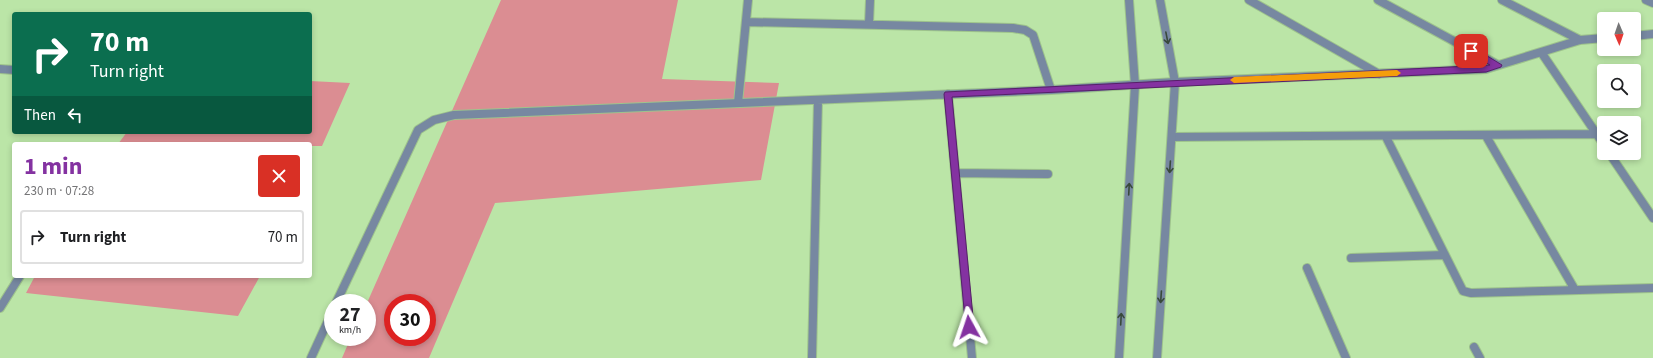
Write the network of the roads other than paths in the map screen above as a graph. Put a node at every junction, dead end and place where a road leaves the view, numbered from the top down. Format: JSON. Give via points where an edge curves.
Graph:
{"nodes":[{"id":1,"x":748,"y":0,"type":"edge"},
{"id":2,"x":870,"y":0,"type":"edge"},
{"id":3,"x":1129,"y":0,"type":"edge"},
{"id":4,"x":1160,"y":0,"type":"edge"},
{"id":5,"x":1248,"y":0,"type":"edge"},
{"id":6,"x":1378,"y":0,"type":"edge"},
{"id":7,"x":1502,"y":0,"type":"edge"},
{"id":8,"x":1646,"y":0,"type":"edge"},
{"id":9,"x":1653,"y":3,"type":"edge"},
{"id":10,"x":746,"y":22,"type":"junction"},
{"id":11,"x":869,"y":24,"type":"junction"},
{"id":12,"x":1653,"y":34,"type":"edge"},
{"id":13,"x":1641,"y":35,"type":"edge"},
{"id":14,"x":1597,"y":39,"type":"edge"},
{"id":15,"x":1580,"y":40,"type":"junction"},
{"id":16,"x":1541,"y":52,"type":"junction"},
{"id":17,"x":1498,"y":65,"type":"junction"},
{"id":18,"x":0,"y":69,"type":"edge"},
{"id":19,"x":12,"y":70,"type":"edge"},
{"id":20,"x":1380,"y":74,"type":"junction"},
{"id":21,"x":1175,"y":82,"type":"junction"},
{"id":22,"x":1135,"y":85,"type":"junction"},
{"id":23,"x":1051,"y":90,"type":"junction"},
{"id":24,"x":948,"y":94,"type":"junction"},
{"id":25,"x":818,"y":100,"type":"junction"},
{"id":26,"x":738,"y":103,"type":"junction"},
{"id":27,"x":1597,"y":134,"type":"joint"},
{"id":28,"x":1486,"y":136,"type":"junction"},
{"id":29,"x":1172,"y":137,"type":"junction"},
{"id":30,"x":1386,"y":137,"type":"junction"},
{"id":31,"x":1614,"y":160,"type":"edge"},
{"id":32,"x":955,"y":173,"type":"junction"},
{"id":33,"x":1048,"y":174,"type":"dead end"},
{"id":34,"x":1653,"y":218,"type":"edge"},
{"id":35,"x":1445,"y":256,"type":"junction"},
{"id":36,"x":1351,"y":258,"type":"dead end"},
{"id":37,"x":1307,"y":268,"type":"dead end"},
{"id":38,"x":19,"y":278,"type":"edge"},
{"id":39,"x":1653,"y":288,"type":"edge"},
{"id":40,"x":1574,"y":290,"type":"junction"},
{"id":41,"x":340,"y":294,"type":"edge"},
{"id":42,"x":0,"y":308,"type":"edge"},
{"id":43,"x":324,"y":330,"type":"edge"},
{"id":44,"x":1474,"y":347,"type":"dead end"},
{"id":45,"x":311,"y":358,"type":"edge"},
{"id":46,"x":812,"y":358,"type":"edge"},
{"id":47,"x":972,"y":358,"type":"edge"},
{"id":48,"x":1119,"y":358,"type":"edge"},
{"id":49,"x":1157,"y":358,"type":"edge"},
{"id":50,"x":1346,"y":358,"type":"edge"},
{"id":51,"x":1480,"y":358,"type":"edge"}],
"edges":[{"from":1,"to":10,"type":"street"},
{"from":2,"to":11,"type":"street"},
{"from":3,"to":22,"type":"street"},
{"from":4,"to":21,"type":"street","one_way":true},
{"from":5,"to":20,"type":"street"},
{"from":6,"to":17,"type":"street"},
{"from":7,"to":15,"type":"street"},
{"from":8,"to":9,"type":"street"},
{"from":10,"to":11,"type":"street"},
{"from":10,"to":26,"type":"street"},
{"from":11,"to":23,"type":"street","via":[[1025,30],[1033,36]]},
{"from":12,"to":13,"type":"street"},
{"from":14,"to":15,"type":"street"},
{"from":15,"to":16,"type":"street"},
{"from":16,"to":17,"type":"street"},
{"from":16,"to":27,"type":"street"},
{"from":17,"to":20,"type":"street","via":[[1486,69]]},
{"from":18,"to":19,"type":"street"},
{"from":20,"to":21,"type":"street"},
{"from":21,"to":22,"type":"street"},
{"from":21,"to":29,"type":"street"},
{"from":22,"to":23,"type":"street"},
{"from":48,"to":22,"type":"street","one_way":true},
{"from":23,"to":24,"type":"street"},
{"from":24,"to":25,"type":"street"},
{"from":24,"to":32,"type":"street"},
{"from":25,"to":26,"type":"street"},
{"from":25,"to":46,"type":"street"},
{"from":26,"to":41,"type":"street","via":[[454,115],[434,120],[418,130]]},
{"from":27,"to":28,"type":"street"},
{"from":28,"to":30,"type":"street"},
{"from":28,"to":40,"type":"street"},
{"from":29,"to":30,"type":"street"},
{"from":29,"to":49,"type":"street","one_way":true},
{"from":30,"to":35,"type":"street"},
{"from":31,"to":34,"type":"street"},
{"from":32,"to":33,"type":"street"},
{"from":32,"to":47,"type":"street"},
{"from":35,"to":36,"type":"street"},
{"from":35,"to":40,"type":"street","via":[[1463,291]]},
{"from":37,"to":50,"type":"street"},
{"from":38,"to":42,"type":"street"},
{"from":39,"to":40,"type":"street"},
{"from":43,"to":45,"type":"street"},
{"from":44,"to":51,"type":"street"}]}
